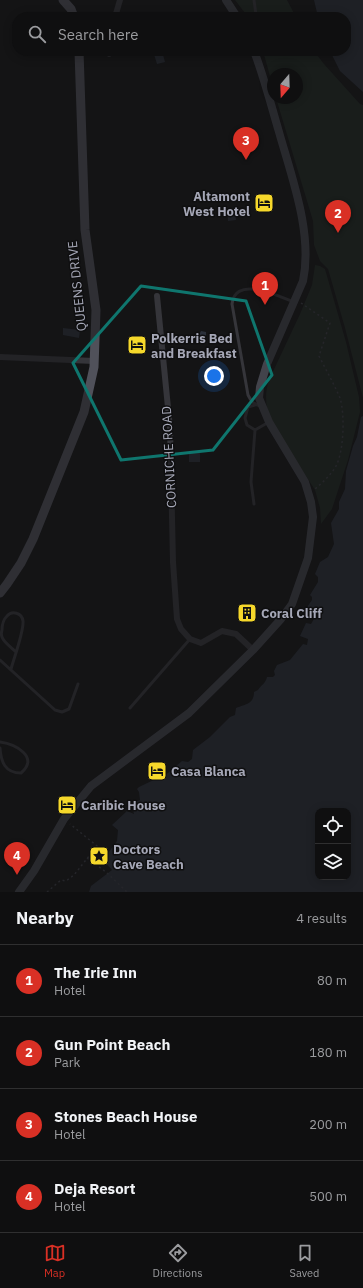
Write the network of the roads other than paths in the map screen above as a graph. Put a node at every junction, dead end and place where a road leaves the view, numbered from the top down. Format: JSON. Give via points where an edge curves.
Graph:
{"nodes":[{"id":1,"x":63,"y":0,"type":"edge"},
{"id":2,"x":120,"y":0,"type":"edge"},
{"id":3,"x":226,"y":0,"type":"edge"},
{"id":4,"x":254,"y":0,"type":"edge"},
{"id":5,"x":72,"y":12,"type":"edge"},
{"id":6,"x":116,"y":12,"type":"edge"},
{"id":7,"x":234,"y":12,"type":"edge"},
{"id":8,"x":256,"y":12,"type":"edge"},
{"id":9,"x":79,"y":56,"type":"edge"},
{"id":10,"x":256,"y":56,"type":"edge"},
{"id":11,"x":157,"y":296,"type":"dead end"},
{"id":12,"x":295,"y":301,"type":"junction"},
{"id":13,"x":0,"y":357,"type":"edge"},
{"id":14,"x":94,"y":361,"type":"junction"},
{"id":15,"x":259,"y":405,"type":"junction"},
{"id":16,"x":269,"y":422,"type":"junction"},
{"id":17,"x":255,"y":430,"type":"junction"},
{"id":18,"x":254,"y":504,"type":"dead end"},
{"id":19,"x":0,"y":593,"type":"edge"},
{"id":20,"x":190,"y":639,"type":"junction"},
{"id":21,"x":253,"y":650,"type":"junction"},
{"id":22,"x":16,"y":652,"type":"junction"},
{"id":23,"x":0,"y":660,"type":"edge"},
{"id":24,"x":11,"y":669,"type":"junction"},
{"id":25,"x":78,"y":684,"type":"dead end"},
{"id":26,"x":130,"y":708,"type":"dead end"},
{"id":27,"x":0,"y":742,"type":"edge"},
{"id":28,"x":0,"y":748,"type":"edge"},
{"id":29,"x":19,"y":892,"type":"edge"}],
"edges":[{"from":1,"to":5,"type":"main road"},
{"from":2,"to":6,"type":"street"},
{"from":3,"to":7,"type":"main road"},
{"from":4,"to":8,"type":"lane"},
{"from":9,"to":14,"type":"main road","name":"QUEENS DRIVE","via":[[85,230],[96,310]]},
{"from":10,"to":12,"type":"main road","via":[[288,161],[304,232],[306,269]]},
{"from":11,"to":20,"type":"street","name":"CORNICHE ROAD","via":[[170,428],[177,619],[181,629]]},
{"from":12,"to":15,"type":"main road","via":[[262,377]]},
{"from":12,"to":15,"type":"lane","via":[[256,289],[243,290],[232,298],[248,395],[251,401]]},
{"from":13,"to":14,"type":"street"},
{"from":14,"to":19,"type":"main road","name":"QUEENS DRIVE","via":[[84,412],[59,476],[21,563]]},
{"from":15,"to":16,"type":"main road"},
{"from":15,"to":17,"type":"lane","via":[[248,407],[245,418],[247,425]]},
{"from":16,"to":17,"type":"lane"},
{"from":16,"to":21,"type":"main road","via":[[300,474],[309,494],[313,517],[308,558],[292,604]]},
{"from":17,"to":18,"type":"lane","via":[[250,482]]},
{"from":20,"to":21,"type":"street","via":[[201,642],[222,631],[236,634]]},
{"from":20,"to":26,"type":"lane"},
{"from":21,"to":29,"type":"main road","via":[[189,713],[91,786],[64,819]]},
{"from":22,"to":22,"type":"lane","via":[[23,621],[18,613],[10,613],[4,619],[1,635]]},
{"from":22,"to":24,"type":"lane"},
{"from":23,"to":24,"type":"lane"},
{"from":24,"to":25,"type":"lane","via":[[55,710],[62,712],[69,709]]},
{"from":27,"to":28,"type":"lane","via":[[23,751],[28,763],[25,770],[15,773],[4,767]]}]}
